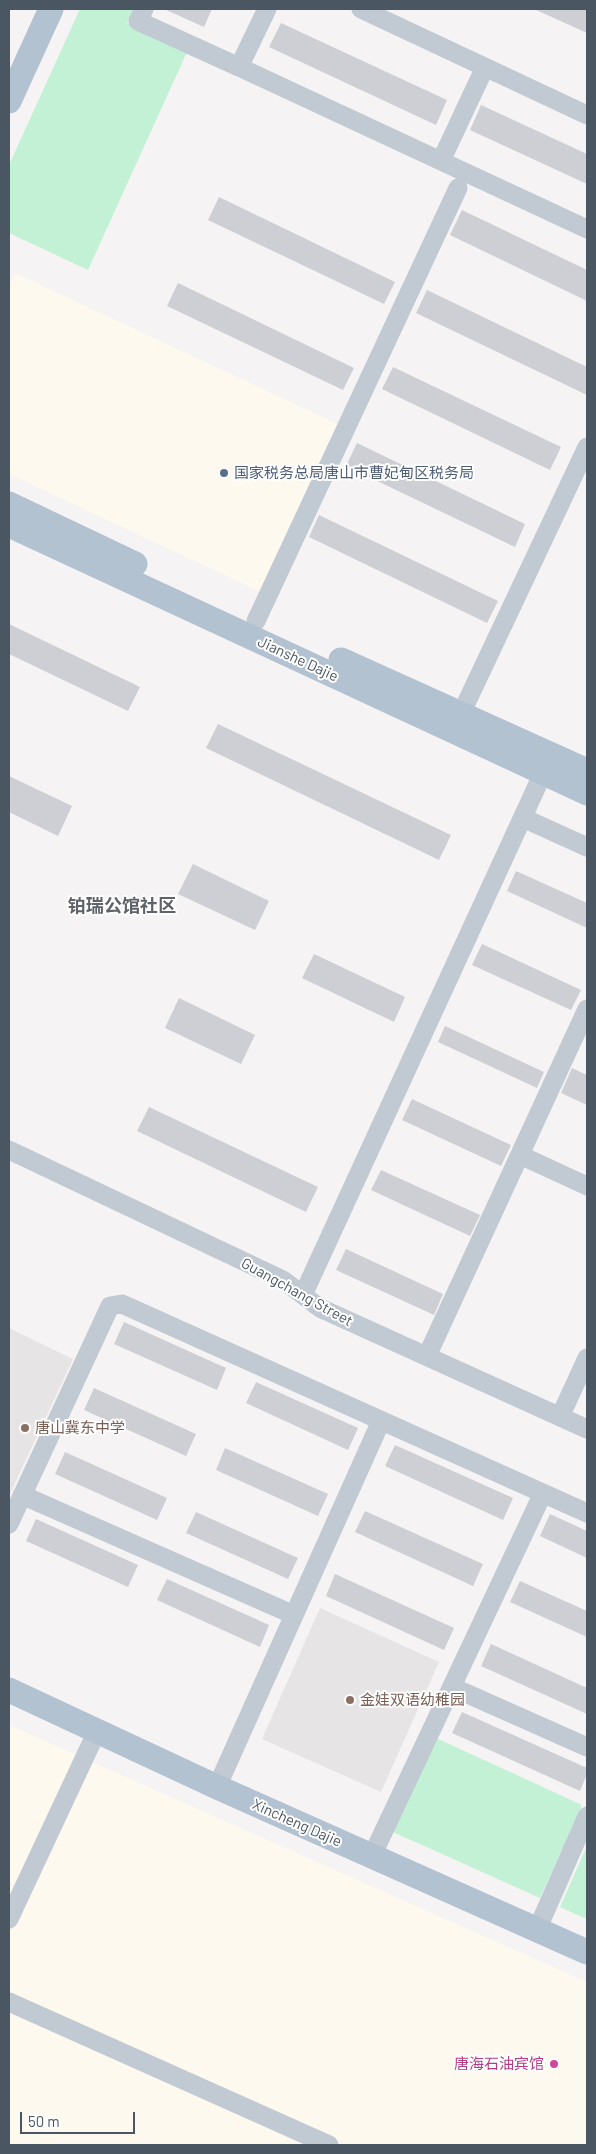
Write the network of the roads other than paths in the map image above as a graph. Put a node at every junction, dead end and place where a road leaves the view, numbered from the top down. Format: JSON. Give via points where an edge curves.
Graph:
{"nodes":[{"id":1,"x":34,"y":9,"type":"edge"},
{"id":2,"x":51,"y":9,"type":"edge"},
{"id":3,"x":144,"y":9,"type":"edge"},
{"id":4,"x":267,"y":9,"type":"edge"},
{"id":5,"x":361,"y":9,"type":"edge"},
{"id":6,"x":9,"y":64,"type":"edge"},
{"id":7,"x":240,"y":66,"type":"junction"},
{"id":8,"x":485,"y":67,"type":"junction"},
{"id":9,"x":9,"y":101,"type":"edge"},
{"id":10,"x":587,"y":114,"type":"edge"},
{"id":11,"x":441,"y":161,"type":"junction"},
{"id":12,"x":458,"y":188,"type":"dead end"},
{"id":13,"x":587,"y":229,"type":"edge"},
{"id":14,"x":587,"y":447,"type":"edge"},
{"id":15,"x":9,"y":504,"type":"edge"},
{"id":16,"x":9,"y":525,"type":"edge"},
{"id":17,"x":256,"y":622,"type":"junction"},
{"id":18,"x":461,"y":714,"type":"junction"},
{"id":19,"x":587,"y":771,"type":"edge"},
{"id":20,"x":543,"y":773,"type":"junction"},
{"id":21,"x":587,"y":793,"type":"edge"},
{"id":22,"x":523,"y":818,"type":"junction"},
{"id":23,"x":587,"y":847,"type":"edge"},
{"id":24,"x":587,"y":1009,"type":"edge"},
{"id":25,"x":9,"y":1150,"type":"edge"},
{"id":26,"x":520,"y":1155,"type":"junction"},
{"id":27,"x":587,"y":1186,"type":"edge"},
{"id":28,"x":304,"y":1295,"type":"junction"},
{"id":29,"x":427,"y":1356,"type":"junction"},
{"id":30,"x":587,"y":1358,"type":"edge"},
{"id":31,"x":560,"y":1417,"type":"junction"},
{"id":32,"x":381,"y":1421,"type":"junction"},
{"id":33,"x":587,"y":1430,"type":"edge"},
{"id":34,"x":543,"y":1493,"type":"junction"},
{"id":35,"x":22,"y":1495,"type":"junction"},
{"id":36,"x":587,"y":1513,"type":"edge"},
{"id":37,"x":9,"y":1524,"type":"edge"},
{"id":38,"x":294,"y":1615,"type":"junction"},
{"id":39,"x":452,"y":1687,"type":"junction"},
{"id":40,"x":9,"y":1690,"type":"edge"},
{"id":41,"x":97,"y":1731,"type":"junction"},
{"id":42,"x":587,"y":1747,"type":"edge"},
{"id":43,"x":217,"y":1787,"type":"junction"},
{"id":44,"x":587,"y":1816,"type":"edge"},
{"id":45,"x":372,"y":1856,"type":"junction"},
{"id":46,"x":9,"y":1919,"type":"edge"},
{"id":47,"x":537,"y":1930,"type":"junction"},
{"id":48,"x":587,"y":1952,"type":"edge"},
{"id":49,"x":9,"y":2002,"type":"edge"},
{"id":50,"x":329,"y":2145,"type":"edge"}],
"edges":[{"from":1,"to":6,"type":"main road"},
{"from":2,"to":9,"type":"main road"},
{"from":3,"to":7,"type":"street","via":[[138,21]]},
{"from":4,"to":7,"type":"street"},
{"from":5,"to":8,"type":"street"},
{"from":7,"to":11,"type":"street"},
{"from":8,"to":10,"type":"street"},
{"from":8,"to":11,"type":"street"},
{"from":11,"to":13,"type":"street"},
{"from":12,"to":17,"type":"street"},
{"from":14,"to":18,"type":"street"},
{"from":15,"to":17,"type":"main road","name":"Jianshe Dajie"},
{"from":16,"to":20,"type":"main road","name":"Jianshe Dajie"},
{"from":17,"to":18,"type":"main road","name":"Jianshe Dajie"},
{"from":18,"to":19,"type":"main road","name":"Jianshe Dajie"},
{"from":20,"to":21,"type":"main road","name":"Jianshe Dajie"},
{"from":20,"to":22,"type":"street"},
{"from":22,"to":23,"type":"street"},
{"from":22,"to":28,"type":"street"},
{"from":24,"to":26,"type":"street"},
{"from":25,"to":28,"type":"street","name":"Guangchang Street","via":[[283,1280]]},
{"from":26,"to":27,"type":"street"},
{"from":26,"to":29,"type":"street"},
{"from":28,"to":29,"type":"street","name":"Guangchang Street","via":[[320,1308]]},
{"from":29,"to":31,"type":"street","name":"Guangchang Street"},
{"from":30,"to":31,"type":"street"},
{"from":31,"to":33,"type":"street","name":"Guangchang Street"},
{"from":32,"to":34,"type":"street"},
{"from":32,"to":35,"type":"street","via":[[122,1304],[110,1306]]},
{"from":32,"to":38,"type":"street"},
{"from":34,"to":36,"type":"street"},
{"from":34,"to":39,"type":"street"},
{"from":35,"to":37,"type":"street"},
{"from":35,"to":38,"type":"street"},
{"from":38,"to":43,"type":"street"},
{"from":39,"to":42,"type":"street"},
{"from":39,"to":45,"type":"street"},
{"from":40,"to":41,"type":"main road","name":"Xincheng Dajie"},
{"from":41,"to":43,"type":"main road","name":"Xincheng Dajie"},
{"from":41,"to":46,"type":"street"},
{"from":43,"to":45,"type":"main road","name":"Xincheng Dajie"},
{"from":44,"to":47,"type":"street"},
{"from":45,"to":47,"type":"main road","name":"Xincheng Dajie"},
{"from":47,"to":48,"type":"main road","name":"Xincheng Dajie"},
{"from":49,"to":50,"type":"street"}]}
